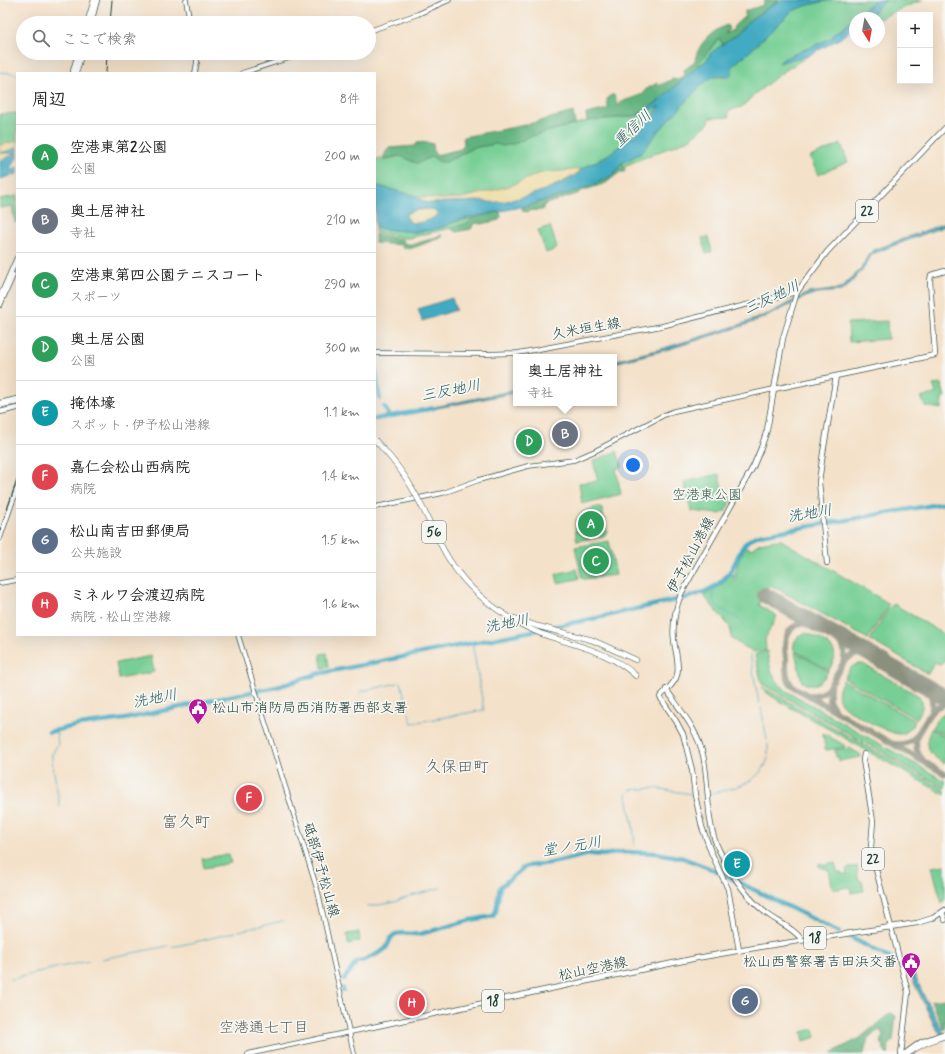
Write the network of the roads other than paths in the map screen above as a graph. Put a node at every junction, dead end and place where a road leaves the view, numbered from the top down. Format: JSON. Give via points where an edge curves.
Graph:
{"nodes":[{"id":1,"x":94,"y":0,"type":"edge"},
{"id":2,"x":97,"y":0,"type":"edge"},
{"id":3,"x":186,"y":0,"type":"edge"},
{"id":4,"x":448,"y":0,"type":"edge"},
{"id":5,"x":89,"y":16,"type":"edge"},
{"id":6,"x":93,"y":16,"type":"edge"},
{"id":7,"x":189,"y":16,"type":"edge"},
{"id":8,"x":376,"y":29,"type":"edge"},
{"id":9,"x":76,"y":60,"type":"edge"},
{"id":10,"x":80,"y":60,"type":"edge"},
{"id":11,"x":197,"y":60,"type":"edge"},
{"id":12,"x":282,"y":60,"type":"edge"},
{"id":13,"x":73,"y":72,"type":"edge"},
{"id":14,"x":76,"y":72,"type":"edge"},
{"id":15,"x":195,"y":72,"type":"edge"},
{"id":16,"x":245,"y":72,"type":"edge"},
{"id":17,"x":945,"y":128,"type":"edge"},
{"id":18,"x":16,"y":260,"type":"edge"},
{"id":19,"x":16,"y":268,"type":"edge"},
{"id":20,"x":945,"y":271,"type":"edge"},
{"id":21,"x":797,"y":292,"type":"junction"},
{"id":22,"x":0,"y":298,"type":"edge"},
{"id":23,"x":0,"y":305,"type":"edge"},
{"id":24,"x":376,"y":353,"type":"edge"},
{"id":25,"x":836,"y":376,"type":"junction"},
{"id":26,"x":774,"y":390,"type":"junction"},
{"id":27,"x":16,"y":400,"type":"edge"},
{"id":28,"x":0,"y":404,"type":"edge"},
{"id":29,"x":16,"y":408,"type":"edge"},
{"id":30,"x":0,"y":412,"type":"edge"},
{"id":31,"x":376,"y":441,"type":"edge"},
{"id":32,"x":16,"y":492,"type":"edge"},
{"id":33,"x":376,"y":507,"type":"edge"},
{"id":34,"x":0,"y":538,"type":"edge"},
{"id":35,"x":827,"y":562,"type":"dead end"},
{"id":36,"x":16,"y":580,"type":"edge"},
{"id":37,"x":0,"y":583,"type":"edge"},
{"id":38,"x":504,"y":614,"type":"junction"},
{"id":39,"x":238,"y":636,"type":"edge"},
{"id":40,"x":636,"y":660,"type":"dead end"},
{"id":41,"x":636,"y":676,"type":"dead end"},
{"id":42,"x":666,"y":689,"type":"junction"},
{"id":43,"x":864,"y":754,"type":"dead end"},
{"id":44,"x":944,"y":911,"type":"edge"},
{"id":45,"x":945,"y":920,"type":"edge"},
{"id":46,"x":892,"y":928,"type":"junction"},
{"id":47,"x":802,"y":940,"type":"junction"},
{"id":48,"x":739,"y":950,"type":"junction"},
{"id":49,"x":350,"y":1032,"type":"junction"},
{"id":50,"x":945,"y":1033,"type":"edge"},
{"id":51,"x":945,"y":1036,"type":"edge"},
{"id":52,"x":248,"y":1054,"type":"edge"},
{"id":53,"x":354,"y":1054,"type":"edge"},
{"id":54,"x":902,"y":1054,"type":"edge"},
{"id":55,"x":908,"y":1054,"type":"edge"}],
"edges":[{"from":1,"to":5,"type":"main road"},
{"from":2,"to":6,"type":"main road"},
{"from":3,"to":7,"type":"main road"},
{"from":4,"to":8,"type":"main road"},
{"from":9,"to":13,"type":"main road"},
{"from":10,"to":14,"type":"main road"},
{"from":11,"to":15,"type":"main road"},
{"from":12,"to":16,"type":"main road"},
{"from":17,"to":21,"type":"main road","name":"伊予松山港線","number":"22","via":[[827,252]]},
{"from":18,"to":22,"type":"main road"},
{"from":19,"to":23,"type":"main road"},
{"from":20,"to":25,"type":"main road","via":[[931,275],[930,281],[935,355]]},
{"from":21,"to":24,"type":"main road","name":"久米垣生線","via":[[662,326],[518,353]]},
{"from":21,"to":26,"type":"main road","name":"伊予松山港線","number":"22","via":[[786,326]]},
{"from":25,"to":26,"type":"main road"},
{"from":25,"to":35,"type":"main road","via":[[820,478]]},
{"from":26,"to":33,"type":"main road","via":[[674,411],[574,460],[528,466],[444,493]]},
{"from":26,"to":42,"type":"main road","name":"伊予松山港線","number":"22","via":[[767,430],[757,459],[678,604],[673,622],[678,670],[675,680]]},
{"from":27,"to":28,"type":"highway"},
{"from":29,"to":30,"type":"main road"},
{"from":31,"to":38,"type":"highway","number":"56","bridge":true,"via":[[412,487],[444,552],[458,572],[481,597]]},
{"from":32,"to":34,"type":"main road"},
{"from":36,"to":37,"type":"main road"},
{"from":38,"to":40,"type":"highway","via":[[536,626],[592,640]]},
{"from":38,"to":41,"type":"highway","via":[[537,632],[599,652],[620,663]]},
{"from":39,"to":49,"type":"main road","name":"砥部伊予松山線","via":[[318,892]]},
{"from":42,"to":47,"type":"main road","via":[[688,718],[703,754],[713,830],[718,848],[732,874],[757,906]]},
{"from":42,"to":48,"type":"main road","name":"伊予松山港線","number":"22","via":[[660,696],[683,734],[702,827],[728,889]]},
{"from":43,"to":46,"type":"main road","number":"22","via":[[862,760],[873,822],[872,854]]},
{"from":44,"to":45,"type":"main road","name":"松山空港線","number":"18"},
{"from":44,"to":46,"type":"main road","name":"松山空港線","number":"18","via":[[933,918]]},
{"from":46,"to":47,"type":"main road","name":"松山空港線","number":"18"},
{"from":46,"to":54,"type":"main road","number":"22","via":[[908,992]]},
{"from":47,"to":48,"type":"main road","name":"松山空港線","number":"18"},
{"from":48,"to":49,"type":"main road","name":"松山空港線","number":"18"},
{"from":49,"to":52,"type":"main road","name":"松山空港線","number":"18"},
{"from":49,"to":53,"type":"main road","name":"砥部伊予松山線"},
{"from":50,"to":54,"type":"main road","via":[[921,1042]]},
{"from":51,"to":55,"type":"main road","via":[[932,1040]]}]}
